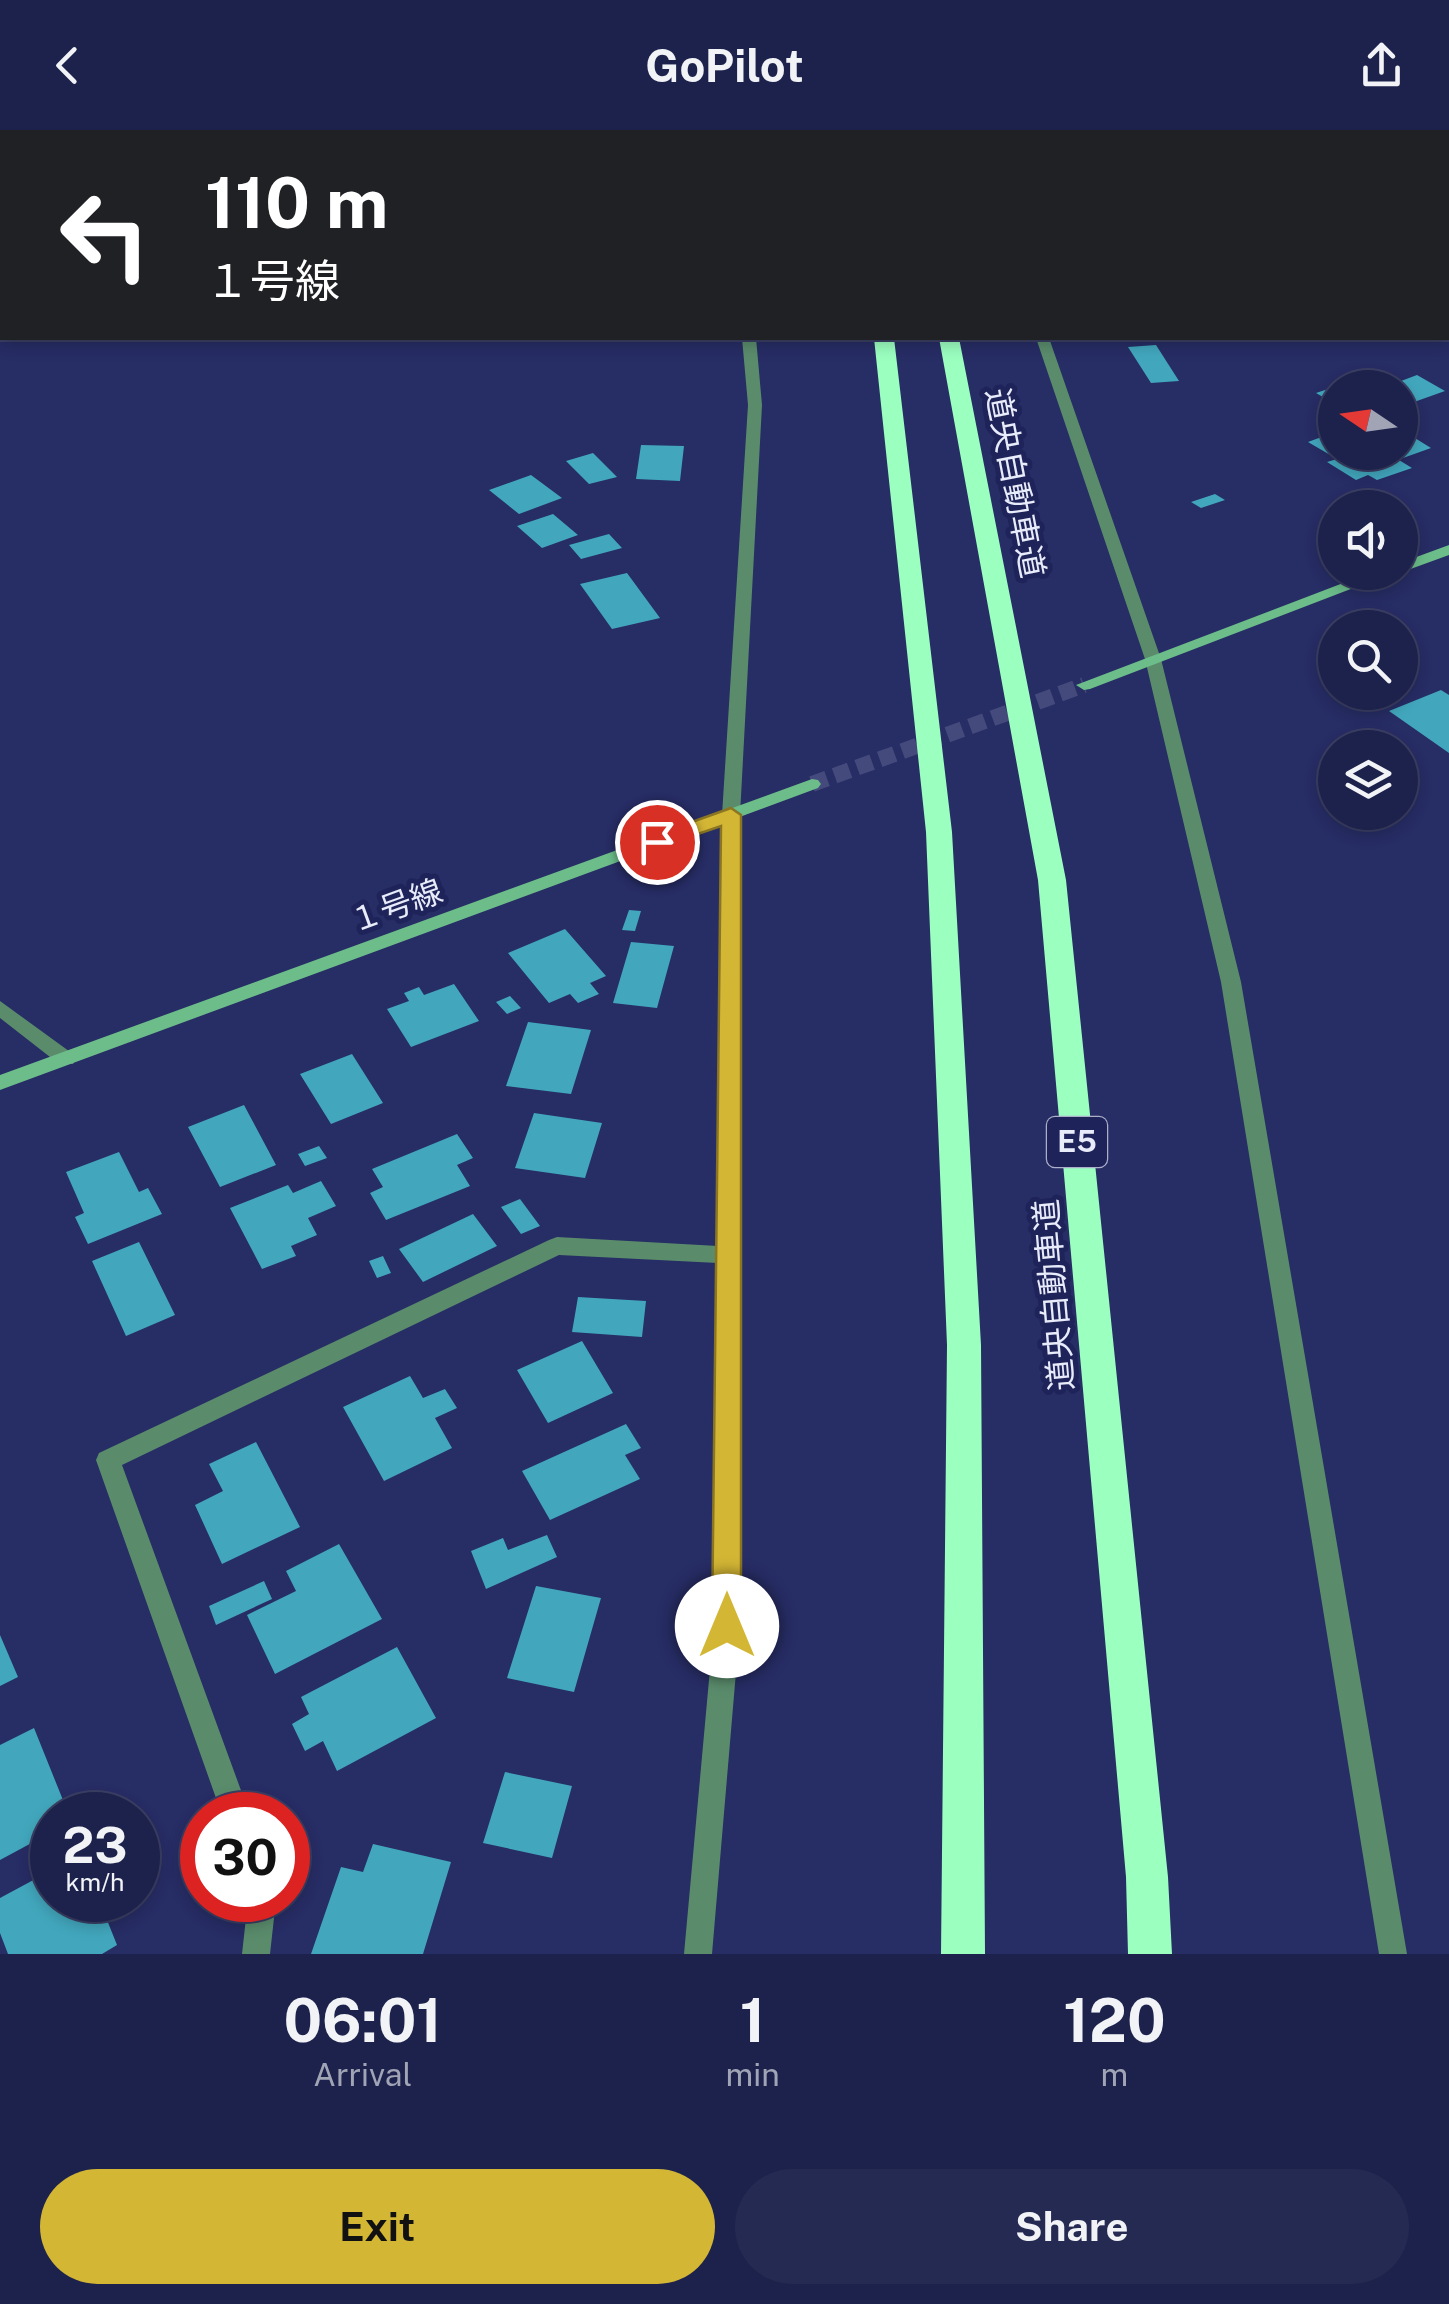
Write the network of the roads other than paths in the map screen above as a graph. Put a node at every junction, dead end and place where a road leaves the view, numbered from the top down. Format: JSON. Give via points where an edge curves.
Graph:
{"nodes":[{"id":1,"x":750,"y":340,"type":"edge"},
{"id":2,"x":884,"y":340,"type":"edge"},
{"id":3,"x":949,"y":340,"type":"edge"},
{"id":4,"x":1043,"y":340,"type":"edge"},
{"id":5,"x":1449,"y":550,"type":"edge"},
{"id":6,"x":1418,"y":561,"type":"edge"},
{"id":7,"x":1339,"y":590,"type":"edge"},
{"id":8,"x":1153,"y":659,"type":"junction"},
{"id":9,"x":1084,"y":685,"type":"tunnel mouth"},
{"id":10,"x":812,"y":784,"type":"tunnel mouth"},
{"id":11,"x":731,"y":815,"type":"junction"},
{"id":12,"x":0,"y":1008,"type":"edge"},
{"id":13,"x":66,"y":1058,"type":"junction"},
{"id":14,"x":0,"y":1083,"type":"edge"},
{"id":15,"x":729,"y":1256,"type":"junction"},
{"id":16,"x":228,"y":1792,"type":"edge"},
{"id":17,"x":260,"y":1922,"type":"edge"},
{"id":18,"x":256,"y":1954,"type":"edge"},
{"id":19,"x":698,"y":1954,"type":"edge"},
{"id":20,"x":963,"y":1954,"type":"edge"},
{"id":21,"x":1150,"y":1954,"type":"edge"},
{"id":22,"x":1392,"y":1954,"type":"edge"}],
"edges":[{"from":1,"to":11,"type":"street","via":[[755,405]]},
{"from":2,"to":20,"type":"highway","via":[[944,931],[964,1345]]},
{"from":3,"to":21,"type":"highway","name":"道央自動車道","number":"E5","via":[[1052,880]]},
{"from":4,"to":8,"type":"street"},
{"from":5,"to":6,"type":"street"},
{"from":7,"to":8,"type":"street"},
{"from":8,"to":9,"type":"street"},
{"from":8,"to":22,"type":"street","via":[[1232,982]]},
{"from":10,"to":11,"type":"street","name":"１号線"},
{"from":11,"to":13,"type":"street","name":"１号線"},
{"from":11,"to":15,"type":"street"},
{"from":12,"to":13,"type":"street"},
{"from":13,"to":14,"type":"street","name":"１号線"},
{"from":15,"to":16,"type":"street","via":[[558,1246],[108,1460]]},
{"from":15,"to":19,"type":"street","via":[[727,1626]]},
{"from":17,"to":18,"type":"street"}]}
